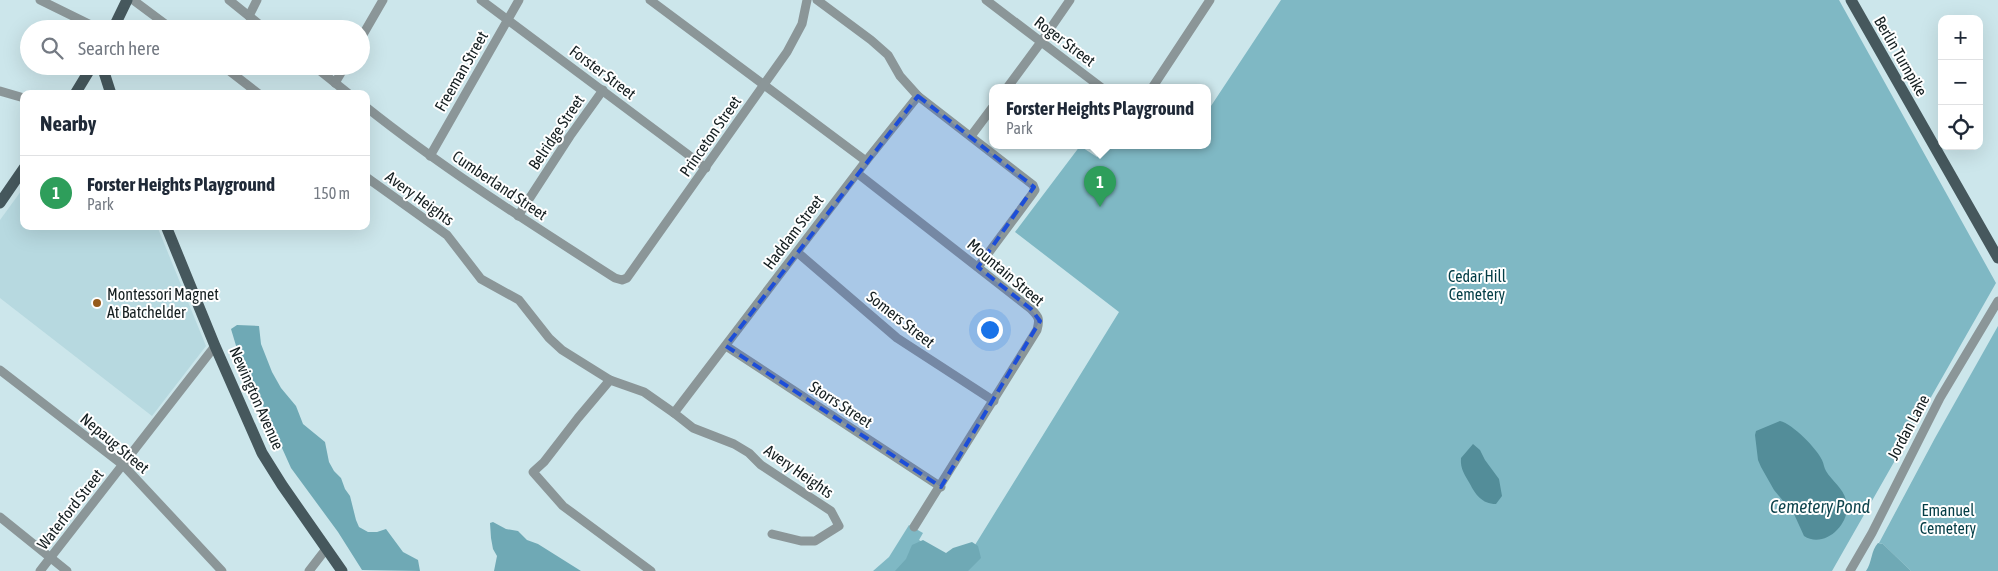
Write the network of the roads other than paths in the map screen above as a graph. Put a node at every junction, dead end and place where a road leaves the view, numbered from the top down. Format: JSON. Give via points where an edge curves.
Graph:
{"nodes":[{"id":1,"x":40,"y":0,"type":"edge"},
{"id":2,"x":128,"y":0,"type":"edge"},
{"id":3,"x":134,"y":0,"type":"edge"},
{"id":4,"x":229,"y":0,"type":"edge"},
{"id":5,"x":257,"y":0,"type":"edge"},
{"id":6,"x":383,"y":0,"type":"edge"},
{"id":7,"x":481,"y":0,"type":"edge"},
{"id":8,"x":519,"y":0,"type":"edge"},
{"id":9,"x":650,"y":0,"type":"edge"},
{"id":10,"x":807,"y":0,"type":"edge"},
{"id":11,"x":817,"y":0,"type":"edge"},
{"id":12,"x":986,"y":0,"type":"edge"},
{"id":13,"x":1070,"y":0,"type":"edge"},
{"id":14,"x":1210,"y":0,"type":"edge"},
{"id":15,"x":1851,"y":0,"type":"edge"},
{"id":16,"x":249,"y":16,"type":"junction"},
{"id":17,"x":74,"y":20,"type":"edge"},
{"id":18,"x":118,"y":20,"type":"edge"},
{"id":19,"x":160,"y":20,"type":"edge"},
{"id":20,"x":254,"y":20,"type":"edge"},
{"id":21,"x":507,"y":20,"type":"junction"},
{"id":22,"x":370,"y":22,"type":"edge"},
{"id":23,"x":1042,"y":42,"type":"junction"},
{"id":24,"x":87,"y":75,"type":"edge"},
{"id":25,"x":105,"y":75,"type":"edge"},
{"id":26,"x":235,"y":75,"type":"edge"},
{"id":27,"x":326,"y":75,"type":"edge"},
{"id":28,"x":340,"y":75,"type":"edge"},
{"id":29,"x":336,"y":83,"type":"junction"},
{"id":30,"x":1010,"y":84,"type":"edge"},
{"id":31,"x":1097,"y":84,"type":"edge"},
{"id":32,"x":1155,"y":84,"type":"edge"},
{"id":33,"x":764,"y":85,"type":"junction"},
{"id":34,"x":0,"y":90,"type":"edge"},
{"id":35,"x":77,"y":90,"type":"edge"},
{"id":36,"x":110,"y":90,"type":"edge"},
{"id":37,"x":254,"y":90,"type":"edge"},
{"id":38,"x":344,"y":90,"type":"edge"},
{"id":39,"x":603,"y":90,"type":"junction"},
{"id":40,"x":918,"y":96,"type":"junction"},
{"id":41,"x":20,"y":97,"type":"edge"},
{"id":42,"x":370,"y":110,"type":"edge"},
{"id":43,"x":989,"y":112,"type":"edge"},
{"id":44,"x":971,"y":136,"type":"junction"},
{"id":45,"x":430,"y":156,"type":"junction"},
{"id":46,"x":866,"y":160,"type":"junction"},
{"id":47,"x":706,"y":168,"type":"junction"},
{"id":48,"x":857,"y":173,"type":"junction"},
{"id":49,"x":20,"y":174,"type":"edge"},
{"id":50,"x":370,"y":180,"type":"edge"},
{"id":51,"x":0,"y":202,"type":"edge"},
{"id":52,"x":518,"y":216,"type":"junction"},
{"id":53,"x":168,"y":230,"type":"edge"},
{"id":54,"x":797,"y":252,"type":"junction"},
{"id":55,"x":1998,"y":258,"type":"edge"},
{"id":56,"x":978,"y":267,"type":"junction"},
{"id":57,"x":622,"y":280,"type":"joint"},
{"id":58,"x":1998,"y":301,"type":"edge"},
{"id":59,"x":215,"y":346,"type":"junction"},
{"id":60,"x":726,"y":346,"type":"junction"},
{"id":61,"x":0,"y":370,"type":"edge"},
{"id":62,"x":610,"y":380,"type":"junction"},
{"id":63,"x":994,"y":401,"type":"junction"},
{"id":64,"x":674,"y":413,"type":"junction"},
{"id":65,"x":123,"y":465,"type":"junction"},
{"id":66,"x":940,"y":486,"type":"junction"},
{"id":67,"x":0,"y":517,"type":"edge"},
{"id":68,"x":914,"y":527,"type":"dead end"},
{"id":69,"x":772,"y":534,"type":"dead end"},
{"id":70,"x":326,"y":549,"type":"junction"},
{"id":71,"x":51,"y":557,"type":"junction"},
{"id":72,"x":40,"y":571,"type":"edge"},
{"id":73,"x":67,"y":571,"type":"edge"},
{"id":74,"x":222,"y":571,"type":"edge"},
{"id":75,"x":309,"y":571,"type":"edge"},
{"id":76,"x":342,"y":571,"type":"edge"},
{"id":77,"x":651,"y":571,"type":"edge"},
{"id":78,"x":1850,"y":571,"type":"edge"}],
"edges":[{"from":1,"to":17,"type":"street"},
{"from":2,"to":18,"type":"main road"},
{"from":3,"to":19,"type":"street"},
{"from":4,"to":16,"type":"street"},
{"from":5,"to":16,"type":"street"},
{"from":6,"to":22,"type":"street"},
{"from":7,"to":21,"type":"street","name":"Forster Street"},
{"from":8,"to":21,"type":"street","name":"Freeman Street"},
{"from":9,"to":33,"type":"street"},
{"from":10,"to":33,"type":"street","name":"Princeton Street","via":[[796,39]]},
{"from":11,"to":40,"type":"street","via":[[888,55],[900,76]]},
{"from":12,"to":23,"type":"street","name":"Roger Street"},
{"from":13,"to":23,"type":"street"},
{"from":14,"to":32,"type":"street"},
{"from":15,"to":55,"type":"main road","name":"Berlin Turnpike"},
{"from":16,"to":20,"type":"street"},
{"from":21,"to":39,"type":"street","name":"Forster Street"},
{"from":21,"to":45,"type":"street","name":"Freeman Street"},
{"from":23,"to":30,"type":"street"},
{"from":23,"to":31,"type":"street","name":"Roger Street"},
{"from":24,"to":35,"type":"main road"},
{"from":25,"to":36,"type":"main road"},
{"from":26,"to":37,"type":"street"},
{"from":27,"to":29,"type":"street"},
{"from":28,"to":29,"type":"street"},
{"from":29,"to":38,"type":"street"},
{"from":33,"to":46,"type":"street"},
{"from":33,"to":47,"type":"street","name":"Princeton Street"},
{"from":34,"to":41,"type":"street"},
{"from":39,"to":47,"type":"street","name":"Forster Street"},
{"from":39,"to":52,"type":"street","name":"Belridge Street"},
{"from":40,"to":44,"type":"street"},
{"from":40,"to":46,"type":"street","name":"Haddam Street"},
{"from":42,"to":45,"type":"street","name":"Cumberland Street"},
{"from":43,"to":44,"type":"street"},
{"from":44,"to":56,"type":"street","via":[[1031,182],[1035,190]]},
{"from":45,"to":52,"type":"street","name":"Cumberland Street"},
{"from":46,"to":48,"type":"street","name":"Haddam Street"},
{"from":47,"to":57,"type":"street","name":"Princeton Street","via":[[627,278]]},
{"from":48,"to":54,"type":"street","name":"Haddam Street"},
{"from":48,"to":56,"type":"street","name":"Mountain Street"},
{"from":49,"to":51,"type":"main road"},
{"from":50,"to":62,"type":"street","name":"Avery Heights","via":[[447,235],[481,279],[519,300],[562,350]]},
{"from":52,"to":57,"type":"street","name":"Cumberland Street"},
{"from":53,"to":59,"type":"main road","name":"Newington Avenue"},
{"from":54,"to":60,"type":"street","name":"Haddam Street"},
{"from":54,"to":63,"type":"street","name":"Somers Street","via":[[896,338]]},
{"from":56,"to":63,"type":"street","name":"Mountain Street","via":[[1031,309],[1040,322]]},
{"from":58,"to":78,"type":"street","name":"Jordan Lane","via":[[1940,398]]},
{"from":59,"to":65,"type":"street","name":"Waterford Street"},
{"from":59,"to":70,"type":"main road","name":"Newington Avenue","via":[[262,453]]},
{"from":60,"to":64,"type":"street","name":"Haddam Street"},
{"from":60,"to":66,"type":"street","name":"Storrs Street"},
{"from":61,"to":65,"type":"street","name":"Nepaug Street"},
{"from":62,"to":64,"type":"street","name":"Avery Heights","via":[[644,392]]},
{"from":62,"to":77,"type":"street","via":[[533,472],[563,506]]},
{"from":63,"to":66,"type":"street","name":"Mountain Street"},
{"from":64,"to":69,"type":"street","name":"Avery Heights","via":[[693,428],[748,453],[831,511],[838,526],[815,541]]},
{"from":65,"to":71,"type":"street","name":"Waterford Street"},
{"from":65,"to":74,"type":"street","name":"Nepaug Street"},
{"from":66,"to":68,"type":"street","name":"Mountain Street"},
{"from":67,"to":71,"type":"street"},
{"from":70,"to":75,"type":"street"},
{"from":70,"to":76,"type":"main road","name":"Newington Avenue"},
{"from":71,"to":72,"type":"street","name":"Waterford Street"},
{"from":71,"to":73,"type":"street"}]}
